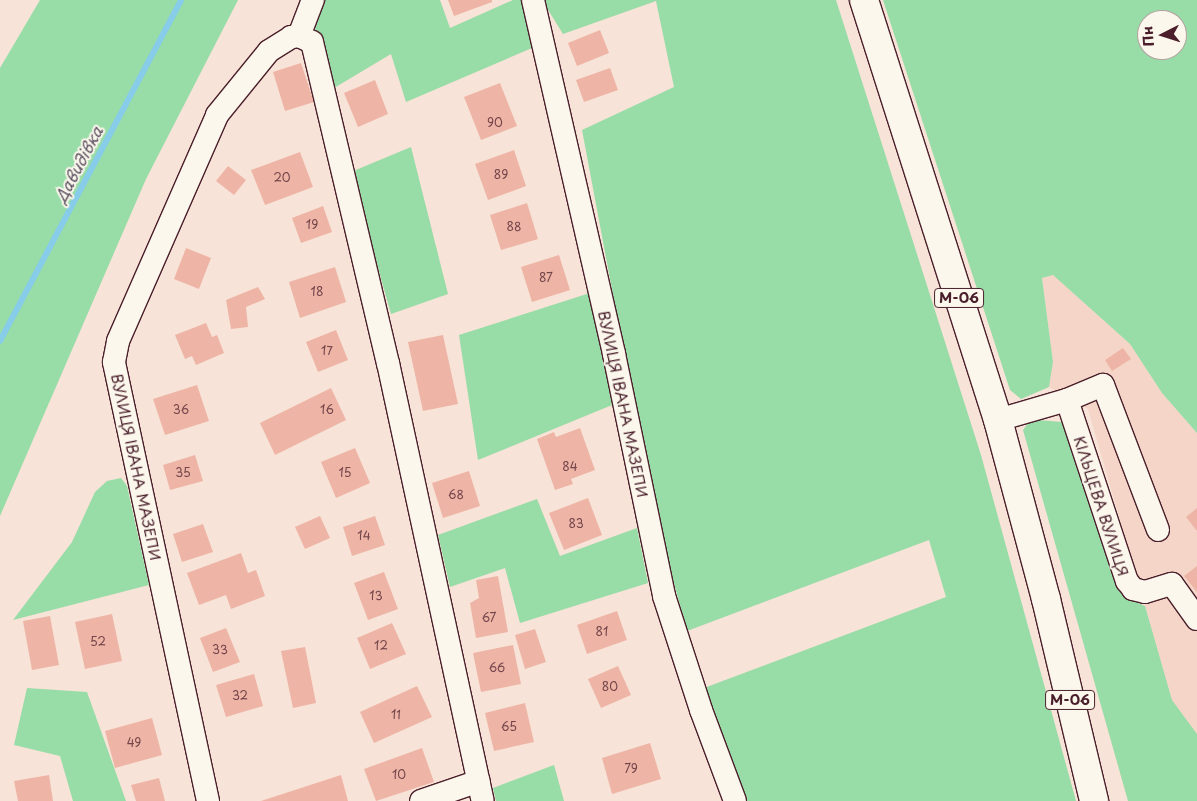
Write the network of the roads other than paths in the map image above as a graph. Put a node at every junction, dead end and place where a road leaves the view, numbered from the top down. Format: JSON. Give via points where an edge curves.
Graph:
{"nodes":[{"id":1,"x":313,"y":0,"type":"edge"},
{"id":2,"x":533,"y":0,"type":"edge"},
{"id":3,"x":864,"y":0,"type":"edge"},
{"id":4,"x":299,"y":36,"type":"junction"},
{"id":5,"x":1067,"y":400,"type":"junction"},
{"id":6,"x":998,"y":420,"type":"junction"},
{"id":7,"x":1158,"y":530,"type":"dead end"},
{"id":8,"x":1197,"y":619,"type":"edge"},
{"id":9,"x":481,"y":791,"type":"edge"},
{"id":10,"x":208,"y":801,"type":"edge"},
{"id":11,"x":421,"y":801,"type":"edge"},
{"id":12,"x":735,"y":801,"type":"edge"},
{"id":13,"x":1094,"y":801,"type":"edge"}],
"edges":[{"from":1,"to":4,"type":"street"},
{"from":2,"to":12,"type":"street","name":"ВУЛИЦЯ ІВАНА МАЗЕПИ","via":[[614,354],[664,596]]},
{"from":3,"to":6,"type":"highway","number":"М-06"},
{"from":4,"to":9,"type":"street","via":[[312,42],[388,363]]},
{"from":4,"to":10,"type":"street","name":"ВУЛИЦЯ ІВАНА МАЗЕПИ","via":[[291,37],[269,51],[218,115],[118,341],[114,362]]},
{"from":5,"to":6,"type":"street"},
{"from":5,"to":7,"type":"street","via":[[1104,385]]},
{"from":5,"to":8,"type":"street","name":"КІЛЬЦЕВА ВУЛИЦЯ","via":[[1126,581],[1133,589],[1145,592],[1172,584]]},
{"from":6,"to":13,"type":"highway","number":"М-06","via":[[1046,599]]},
{"from":9,"to":11,"type":"street"}]}
